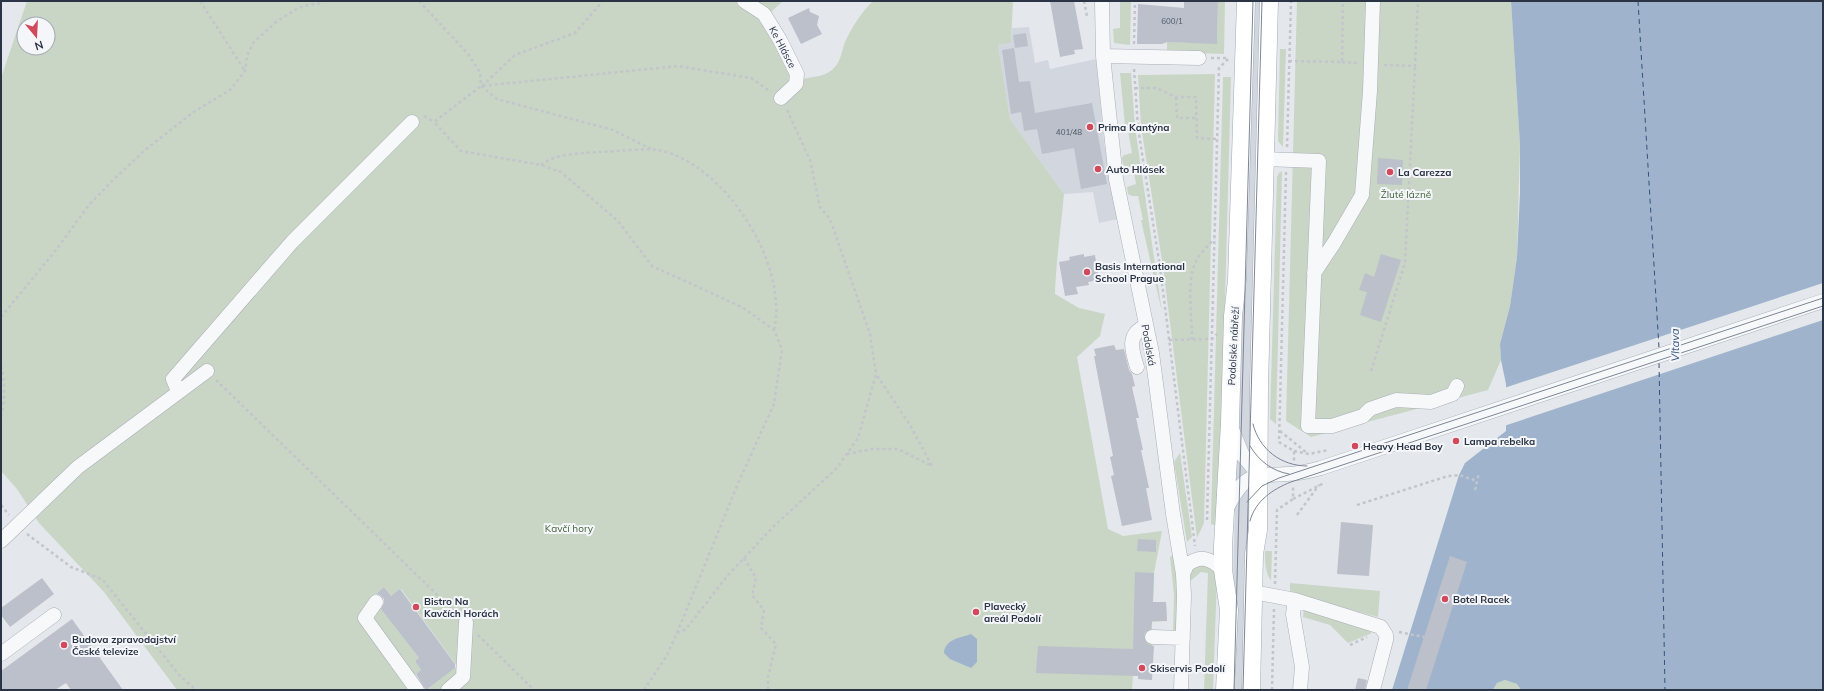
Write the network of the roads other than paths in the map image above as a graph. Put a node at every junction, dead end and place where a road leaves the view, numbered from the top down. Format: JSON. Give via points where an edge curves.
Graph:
{"nodes":[{"id":1,"x":744,"y":1,"type":"edge"},
{"id":2,"x":1102,"y":1,"type":"edge"},
{"id":3,"x":1246,"y":1,"type":"edge"},
{"id":4,"x":1269,"y":1,"type":"edge"},
{"id":5,"x":1373,"y":1,"type":"edge"},
{"id":6,"x":1103,"y":56,"type":"junction"},
{"id":7,"x":1199,"y":58,"type":"dead end"},
{"id":8,"x":781,"y":98,"type":"road end"},
{"id":9,"x":412,"y":122,"type":"dead end"},
{"id":10,"x":1265,"y":159,"type":"junction"},
{"id":11,"x":1314,"y":273,"type":"junction"},
{"id":12,"x":1823,"y":301,"type":"edge"},
{"id":13,"x":1146,"y":326,"type":"junction"},
{"id":14,"x":1137,"y":367,"type":"dead end"},
{"id":15,"x":207,"y":371,"type":"road end"},
{"id":16,"x":1457,"y":386,"type":"dead end"},
{"id":17,"x":178,"y":391,"type":"junction"},
{"id":18,"x":1230,"y":422,"type":"junction"},
{"id":19,"x":1259,"y":475,"type":"junction"},
{"id":20,"x":1225,"y":511,"type":"junction"},
{"id":21,"x":1,"y":541,"type":"edge"},
{"id":22,"x":1223,"y":570,"type":"junction"},
{"id":23,"x":1183,"y":574,"type":"junction"},
{"id":24,"x":1253,"y":592,"type":"junction"},
{"id":25,"x":1295,"y":600,"type":"junction"},
{"id":26,"x":376,"y":602,"type":"dead end"},
{"id":27,"x":54,"y":616,"type":"dead end"},
{"id":28,"x":466,"y":622,"type":"road end"},
{"id":29,"x":1152,"y":637,"type":"dead end"},
{"id":30,"x":1183,"y":638,"type":"junction"},
{"id":31,"x":1,"y":654,"type":"edge"},
{"id":32,"x":417,"y":690,"type":"edge"},
{"id":33,"x":448,"y":690,"type":"edge"},
{"id":34,"x":1181,"y":690,"type":"edge"},
{"id":35,"x":1225,"y":690,"type":"edge"},
{"id":36,"x":1251,"y":690,"type":"edge"},
{"id":37,"x":1300,"y":690,"type":"edge"},
{"id":38,"x":1374,"y":690,"type":"edge"}],
"edges":[{"from":1,"to":8,"type":"street","name":"Ke Hlásce","via":[[764,14],[797,74],[796,84]]},
{"from":2,"to":6,"type":"street","name":"Podolská"},
{"from":3,"to":18,"type":"main road","name":"Podolské nábřeží"},
{"from":4,"to":10,"type":"main road"},
{"from":5,"to":11,"type":"street","via":[[1362,195]]},
{"from":6,"to":7,"type":"street"},
{"from":6,"to":13,"type":"street","name":"Podolská","via":[[1116,179]]},
{"from":9,"to":17,"type":"street","via":[[292,242],[196,352],[173,379]]},
{"from":10,"to":11,"type":"street","via":[[1319,161]]},
{"from":10,"to":19,"type":"main road"},
{"from":11,"to":16,"type":"street","via":[[1308,426],[1332,426],[1363,416],[1370,408],[1396,400],[1431,402],[1453,394]]},
{"from":12,"to":19,"type":"street","via":[[1306,472]]},
{"from":13,"to":14,"type":"street","via":[[1138,329],[1133,337],[1132,350]]},
{"from":13,"to":23,"type":"street","name":"Podolská"},
{"from":15,"to":17,"type":"street"},
{"from":17,"to":21,"type":"street","via":[[78,467]]},
{"from":18,"to":19,"type":"street","via":[[1243,456]]},
{"from":18,"to":20,"type":"main road","name":"Podolské nábřeží"},
{"from":19,"to":20,"type":"street","via":[[1249,479],[1236,491]]},
{"from":19,"to":24,"type":"main road"},
{"from":20,"to":22,"type":"main road","name":"Podolské nábřeží"},
{"from":22,"to":23,"type":"street","via":[[1210,559],[1202,558],[1187,565]]},
{"from":22,"to":35,"type":"main road","name":"Podolské nábřeží","via":[[1229,610]]},
{"from":23,"to":30,"type":"street","name":"Podolská"},
{"from":24,"to":25,"type":"street"},
{"from":24,"to":36,"type":"main road"},
{"from":25,"to":37,"type":"street","via":[[1293,614],[1302,667]]},
{"from":25,"to":38,"type":"street","via":[[1382,627],[1386,640]]},
{"from":26,"to":32,"type":"street","via":[[365,618]]},
{"from":27,"to":31,"type":"street"},
{"from":28,"to":33,"type":"street","via":[[463,677]]},
{"from":29,"to":30,"type":"street"},
{"from":30,"to":34,"type":"street","name":"Podolská"}]}
